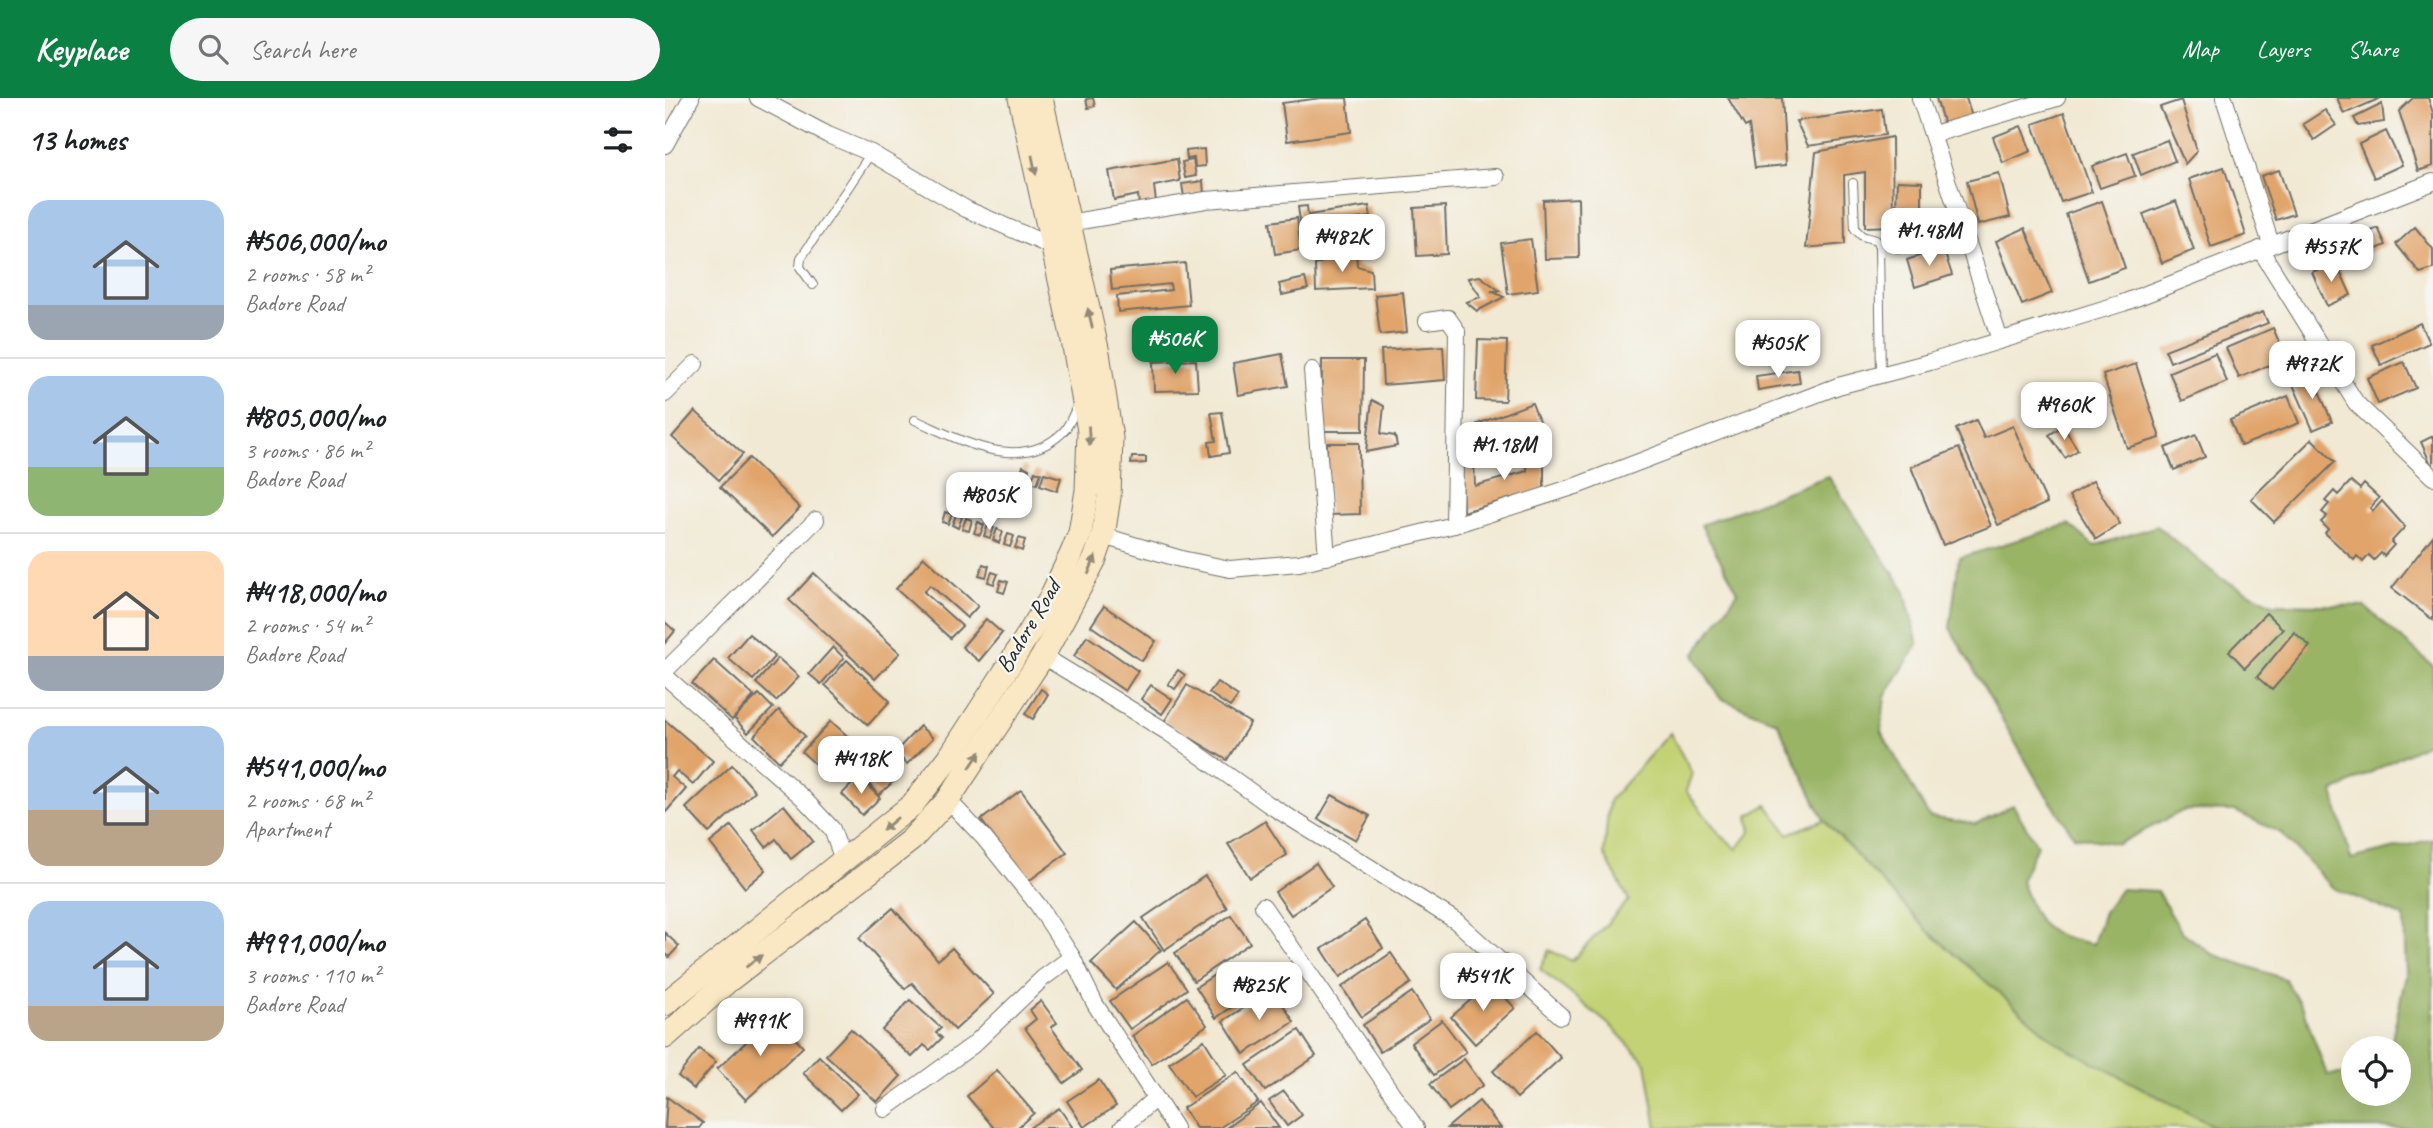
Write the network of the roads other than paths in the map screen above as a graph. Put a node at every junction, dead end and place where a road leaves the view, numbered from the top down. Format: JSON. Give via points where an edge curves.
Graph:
{"nodes":[{"id":1,"x":691,"y":98,"type":"edge"},
{"id":2,"x":758,"y":98,"type":"edge"},
{"id":3,"x":1020,"y":98,"type":"edge"},
{"id":4,"x":1041,"y":98,"type":"edge"},
{"id":5,"x":1920,"y":98,"type":"edge"},
{"id":6,"x":2057,"y":98,"type":"edge"},
{"id":7,"x":2224,"y":98,"type":"edge"},
{"id":8,"x":1934,"y":134,"type":"junction"},
{"id":9,"x":665,"y":145,"type":"edge"},
{"id":10,"x":871,"y":153,"type":"junction"},
{"id":11,"x":1496,"y":177,"type":"dead end"},
{"id":12,"x":2433,"y":182,"type":"edge"},
{"id":13,"x":1853,"y":183,"type":"dead end"},
{"id":14,"x":1068,"y":223,"type":"junction"},
{"id":15,"x":1053,"y":247,"type":"junction"},
{"id":16,"x":2265,"y":247,"type":"junction"},
{"id":17,"x":813,"y":285,"type":"dead end"},
{"id":18,"x":1427,"y":321,"type":"dead end"},
{"id":19,"x":2000,"y":340,"type":"junction"},
{"id":20,"x":695,"y":364,"type":"dead end"},
{"id":21,"x":1312,"y":370,"type":"dead end"},
{"id":22,"x":1881,"y":375,"type":"junction"},
{"id":23,"x":665,"y":394,"type":"edge"},
{"id":24,"x":1083,"y":394,"type":"junction"},
{"id":25,"x":915,"y":420,"type":"dead end"},
{"id":26,"x":2433,"y":477,"type":"edge"},
{"id":27,"x":816,"y":520,"type":"dead end"},
{"id":28,"x":1454,"y":525,"type":"junction"},
{"id":29,"x":1103,"y":536,"type":"junction"},
{"id":30,"x":1327,"y":556,"type":"junction"},
{"id":31,"x":1042,"y":656,"type":"junction"},
{"id":32,"x":665,"y":674,"type":"edge"},
{"id":33,"x":948,"y":800,"type":"junction"},
{"id":34,"x":844,"y":863,"type":"junction"},
{"id":35,"x":1262,"y":906,"type":"dead end"},
{"id":36,"x":1072,"y":957,"type":"junction"},
{"id":37,"x":665,"y":1004,"type":"edge"},
{"id":38,"x":1561,"y":1016,"type":"dead end"},
{"id":39,"x":665,"y":1037,"type":"edge"},
{"id":40,"x":1154,"y":1099,"type":"junction"},
{"id":41,"x":885,"y":1109,"type":"dead end"},
{"id":42,"x":1122,"y":1128,"type":"edge"},
{"id":43,"x":1175,"y":1128,"type":"edge"},
{"id":44,"x":1416,"y":1128,"type":"edge"}],
"edges":[{"from":1,"to":9,"type":"street"},
{"from":2,"to":10,"type":"street"},
{"from":3,"to":15,"type":"main road","name":"Badore Road","one_way":true},
{"from":4,"to":14,"type":"main road","name":"Badore Road"},
{"from":5,"to":8,"type":"street"},
{"from":6,"to":8,"type":"street"},
{"from":7,"to":16,"type":"street"},
{"from":8,"to":19,"type":"street"},
{"from":10,"to":15,"type":"street","via":[[966,209]]},
{"from":10,"to":17,"type":"lane","via":[[801,258],[803,273]]},
{"from":11,"to":14,"type":"street","via":[[1206,200]]},
{"from":12,"to":16,"type":"street"},
{"from":13,"to":22,"type":"lane","via":[[1855,229],[1879,246]]},
{"from":29,"to":14,"type":"main road","name":"Badore Road","one_way":true,"via":[[1111,438],[1098,353]]},
{"from":15,"to":24,"type":"main road","name":"Badore Road"},
{"from":16,"to":19,"type":"street","via":[[2123,303]]},
{"from":16,"to":26,"type":"street","via":[[2355,402]]},
{"from":18,"to":28,"type":"street","via":[[1448,318],[1457,331]]},
{"from":19,"to":22,"type":"street"},
{"from":20,"to":23,"type":"street"},
{"from":21,"to":30,"type":"street"},
{"from":22,"to":28,"type":"street","via":[[1838,386],[1576,486]]},
{"from":24,"to":25,"type":"lane","via":[[1063,431],[1018,452],[986,451]]},
{"from":24,"to":34,"type":"main road","name":"Badore Road","one_way":true,"via":[[1089,431],[1087,490],[1080,534],[1064,573],[950,758],[912,805]]},
{"from":27,"to":32,"type":"street"},
{"from":28,"to":30,"type":"street"},
{"from":29,"to":30,"type":"street","via":[[1230,569]]},
{"from":31,"to":29,"type":"main road","name":"Badore Road","one_way":true,"via":[[1087,578]]},
{"from":33,"to":31,"type":"main road","name":"Badore Road","one_way":true},
{"from":31,"to":38,"type":"street","via":[[1169,733],[1268,804],[1456,921]]},
{"from":32,"to":34,"type":"street","via":[[803,798],[832,829]]},
{"from":33,"to":36,"type":"street","via":[[1038,905]]},
{"from":39,"to":33,"type":"main road","name":"Badore Road","one_way":true,"via":[[728,981],[911,840]]},
{"from":34,"to":37,"type":"main road","name":"Badore Road"},
{"from":35,"to":44,"type":"street"},
{"from":36,"to":40,"type":"street","via":[[1095,1004]]},
{"from":36,"to":41,"type":"street","via":[[1043,978],[973,1045]]},
{"from":40,"to":42,"type":"street"},
{"from":40,"to":43,"type":"street"}]}
